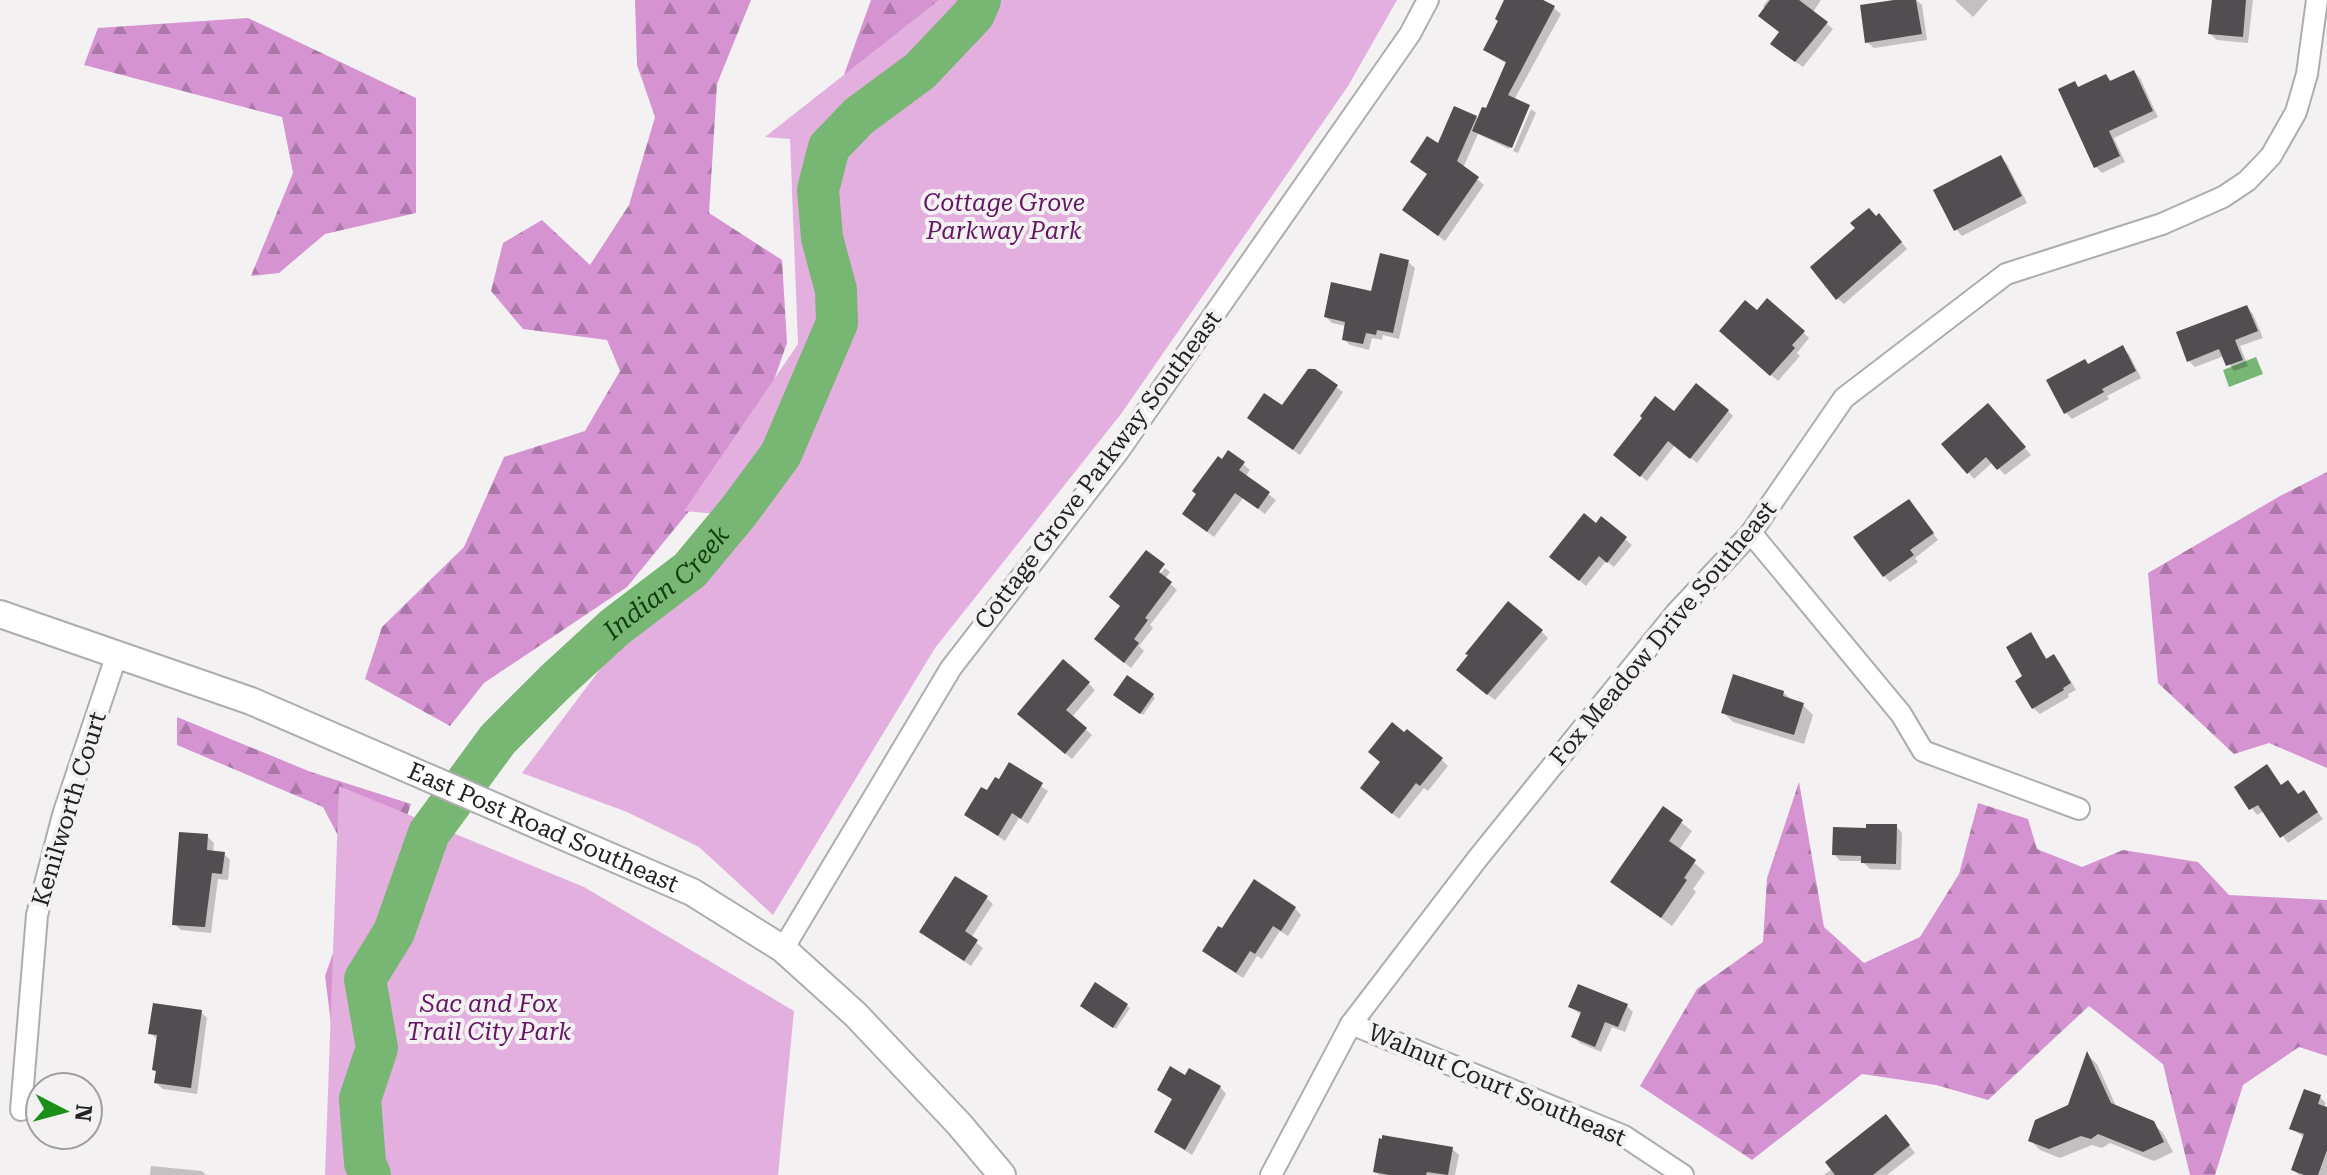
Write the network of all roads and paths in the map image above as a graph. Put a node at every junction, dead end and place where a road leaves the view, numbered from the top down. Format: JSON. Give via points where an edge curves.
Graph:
{"nodes":[{"id":1,"x":1428,"y":0,"type":"edge"},
{"id":2,"x":2317,"y":0,"type":"edge"},
{"id":3,"x":1751,"y":533,"type":"junction"},
{"id":4,"x":0,"y":614,"type":"edge"},
{"id":5,"x":117,"y":654,"type":"junction"},
{"id":6,"x":2079,"y":809,"type":"dead end"},
{"id":7,"x":783,"y":949,"type":"junction"},
{"id":8,"x":1351,"y":1024,"type":"junction"},
{"id":9,"x":21,"y":1110,"type":"dead end"},
{"id":10,"x":1002,"y":1175,"type":"edge"},
{"id":11,"x":1271,"y":1175,"type":"edge"},
{"id":12,"x":1683,"y":1175,"type":"edge"}],
"edges":[{"from":1,"to":7,"type":"street","name":"Cottage Grove Parkway Southeast","via":[[1410,34],[1118,452],[951,668]]},
{"from":2,"to":3,"type":"street","name":"Fox Meadow Drive Southeast","via":[[2296,112],[2271,156],[2247,181],[2162,224],[2006,274],[1844,398]]},
{"from":3,"to":6,"type":"street","via":[[1901,714],[1923,751]]},
{"from":3,"to":8,"type":"street","name":"Fox Meadow Drive Southeast","via":[[1676,613]]},
{"from":4,"to":5,"type":"main road","name":"East Post Road Southeast"},
{"from":5,"to":7,"type":"main road","name":"East Post Road Southeast","via":[[251,701],[692,892]]},
{"from":5,"to":9,"type":"street","name":"Kenilworth Court","via":[[63,815],[37,915]]},
{"from":7,"to":10,"type":"main road","name":"East Post Road Southeast","via":[[865,1023]]},
{"from":8,"to":11,"type":"street","name":"Fox Meadow Drive Southeast"},
{"from":8,"to":12,"type":"street","name":"Walnut Court Southeast","via":[[1624,1136]]}]}
